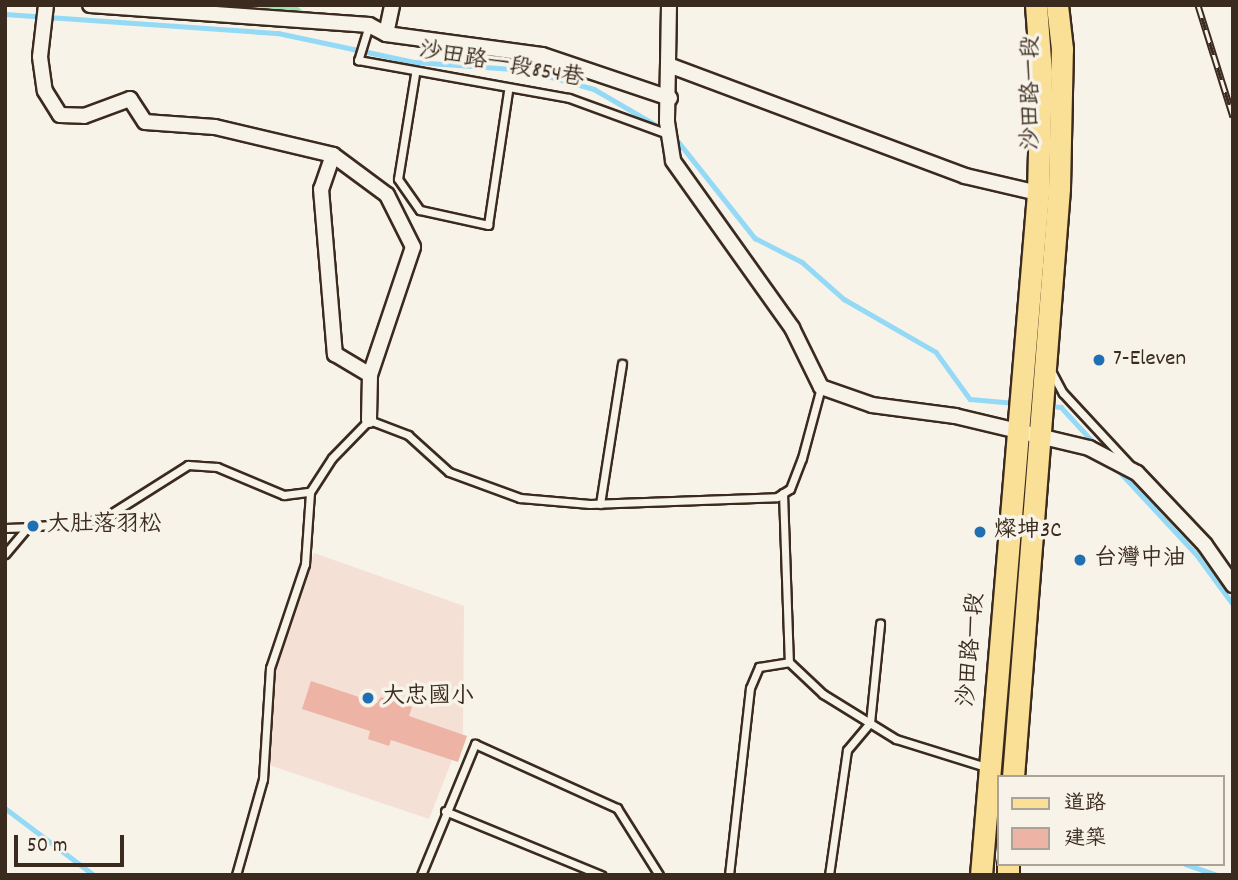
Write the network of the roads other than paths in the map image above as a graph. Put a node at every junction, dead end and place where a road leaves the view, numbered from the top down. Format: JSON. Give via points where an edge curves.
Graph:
{"nodes":[{"id":1,"x":46,"y":5,"type":"edge"},
{"id":2,"x":90,"y":5,"type":"edge"},
{"id":3,"x":392,"y":5,"type":"edge"},
{"id":4,"x":669,"y":5,"type":"edge"},
{"id":5,"x":1036,"y":5,"type":"edge"},
{"id":6,"x":1057,"y":5,"type":"edge"},
{"id":7,"x":369,"y":25,"type":"junction"},
{"id":8,"x":386,"y":34,"type":"junction"},
{"id":9,"x":671,"y":66,"type":"junction"},
{"id":10,"x":415,"y":74,"type":"junction"},
{"id":11,"x":508,"y":91,"type":"junction"},
{"id":12,"x":670,"y":98,"type":"junction"},
{"id":13,"x":669,"y":134,"type":"junction"},
{"id":14,"x":334,"y":155,"type":"junction"},
{"id":15,"x":1038,"y":192,"type":"junction"},
{"id":16,"x":1044,"y":359,"type":"junction"},
{"id":17,"x":622,"y":364,"type":"dead end"},
{"id":18,"x":370,"y":375,"type":"junction"},
{"id":19,"x":821,"y":387,"type":"junction"},
{"id":20,"x":1031,"y":388,"type":"junction"},
{"id":21,"x":369,"y":420,"type":"junction"},
{"id":22,"x":1028,"y":431,"type":"junction"},
{"id":23,"x":1137,"y":472,"type":"junction"},
{"id":24,"x":310,"y":492,"type":"junction"},
{"id":25,"x":783,"y":493,"type":"junction"},
{"id":26,"x":600,"y":504,"type":"junction"},
{"id":27,"x":28,"y":527,"type":"junction"},
{"id":28,"x":5,"y":528,"type":"edge"},
{"id":29,"x":5,"y":554,"type":"edge"},
{"id":30,"x":1233,"y":586,"type":"edge"},
{"id":31,"x":880,"y":624,"type":"dead end"},
{"id":32,"x":789,"y":662,"type":"junction"},
{"id":33,"x":870,"y":723,"type":"junction"},
{"id":34,"x":989,"y":768,"type":"junction"},
{"id":35,"x":1013,"y":775,"type":"edge"},
{"id":36,"x":445,"y":811,"type":"junction"},
{"id":37,"x":236,"y":875,"type":"edge"},
{"id":38,"x":422,"y":875,"type":"edge"},
{"id":39,"x":601,"y":875,"type":"edge"},
{"id":40,"x":659,"y":875,"type":"edge"},
{"id":41,"x":729,"y":875,"type":"edge"},
{"id":42,"x":829,"y":875,"type":"edge"},
{"id":43,"x":981,"y":875,"type":"edge"}],
"edges":[{"from":1,"to":14,"type":"street","via":[[40,57],[45,91],[60,115],[84,116],[130,99],[145,122],[215,127]]},
{"from":2,"to":7,"type":"street","name":"沙田路一段854巷"},
{"from":3,"to":8,"type":"street"},
{"from":4,"to":9,"type":"street"},
{"from":5,"to":15,"type":"main road","name":"沙田路一段","via":[[1041,73]]},
{"from":6,"to":16,"type":"main road","name":"沙田路一段","via":[[1062,49],[1059,188]]},
{"from":7,"to":8,"type":"street","name":"沙田路一段854巷"},
{"from":7,"to":10,"type":"lane","name":"沙田路一段854巷","via":[[358,60]]},
{"from":8,"to":12,"type":"street","name":"沙田路一段854巷","via":[[542,55]]},
{"from":9,"to":12,"type":"street"},
{"from":9,"to":15,"type":"street","via":[[965,176]]},
{"from":10,"to":11,"type":"lane","name":"沙田路一段854巷"},
{"from":10,"to":11,"type":"lane","via":[[398,179],[420,210],[488,225]]},
{"from":11,"to":13,"type":"lane","name":"沙田路一段854巷","via":[[569,98]]},
{"from":12,"to":13,"type":"street"},
{"from":13,"to":19,"type":"street","via":[[673,161],[792,328]]},
{"from":14,"to":18,"type":"street","via":[[321,189],[335,354]]},
{"from":14,"to":18,"type":"street","via":[[387,195],[413,247]]},
{"from":15,"to":20,"type":"main road","name":"沙田路一段"},
{"from":16,"to":20,"type":"main road","name":"沙田路一段"},
{"from":16,"to":23,"type":"lane","via":[[1063,393]]},
{"from":17,"to":26,"type":"lane"},
{"from":18,"to":21,"type":"street"},
{"from":19,"to":22,"type":"street","via":[[872,405]]},
{"from":19,"to":25,"type":"lane","via":[[802,457]]},
{"from":20,"to":22,"type":"main road"},
{"from":21,"to":24,"type":"lane","via":[[332,458]]},
{"from":21,"to":26,"type":"lane","via":[[408,435],[449,472],[520,498]]},
{"from":22,"to":23,"type":"street","via":[[1069,439]]},
{"from":22,"to":34,"type":"main road","name":"沙田路一段"},
{"from":22,"to":35,"type":"main road"},
{"from":23,"to":30,"type":"street","via":[[1205,545]]},
{"from":24,"to":27,"type":"lane","via":[[284,495],[217,467],[188,465],[101,520]]},
{"from":24,"to":37,"type":"lane","via":[[305,564],[270,668],[263,779]]},
{"from":25,"to":26,"type":"lane"},
{"from":25,"to":32,"type":"lane"},
{"from":27,"to":28,"type":"lane"},
{"from":27,"to":29,"type":"lane"},
{"from":31,"to":33,"type":"lane"},
{"from":32,"to":33,"type":"lane","via":[[823,694]]},
{"from":32,"to":41,"type":"lane","via":[[759,667],[750,688]]},
{"from":33,"to":34,"type":"lane","via":[[896,739]]},
{"from":33,"to":42,"type":"lane","via":[[847,750]]},
{"from":34,"to":43,"type":"main road","name":"沙田路一段"},
{"from":36,"to":38,"type":"lane"},
{"from":36,"to":39,"type":"lane"},
{"from":36,"to":40,"type":"lane","via":[[475,744],[617,808]]}]}
